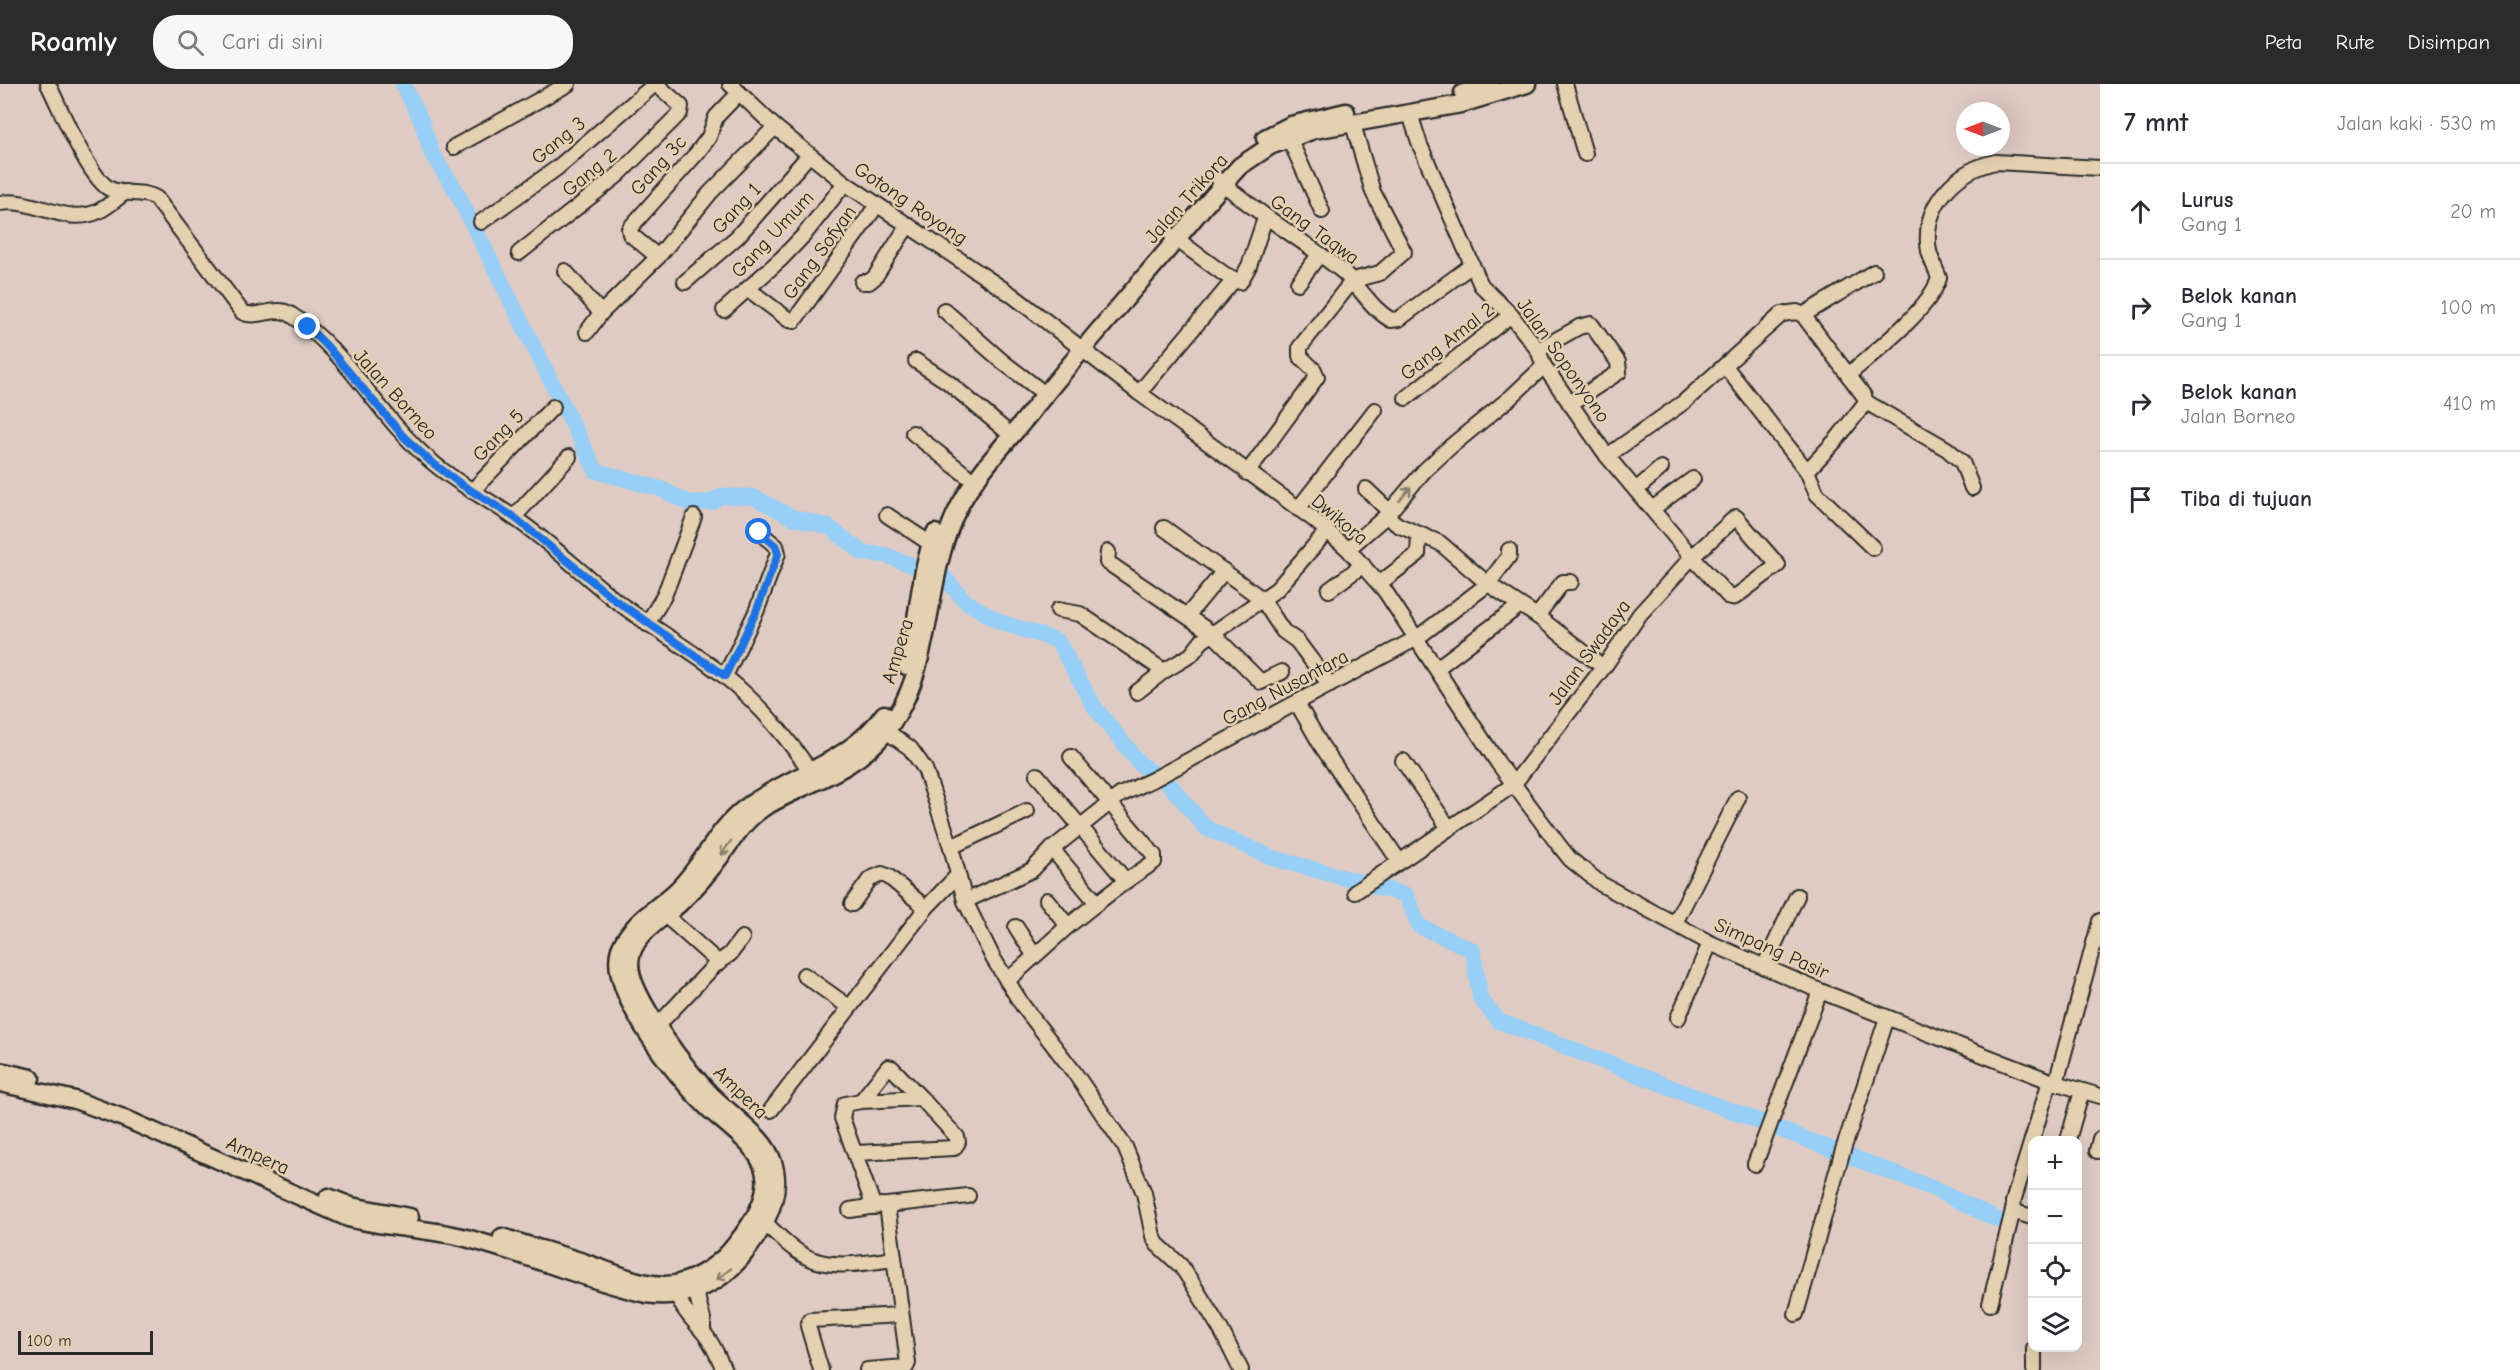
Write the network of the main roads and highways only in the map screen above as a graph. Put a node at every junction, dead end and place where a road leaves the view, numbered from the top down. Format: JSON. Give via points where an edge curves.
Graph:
{"nodes":[{"id":1,"x":1491,"y":84,"type":"edge"},
{"id":2,"x":1527,"y":84,"type":"edge"},
{"id":3,"x":1221,"y":181,"type":"junction"},
{"id":4,"x":1080,"y":347,"type":"joint"},
{"id":5,"x":1042,"y":392,"type":"junction"},
{"id":6,"x":932,"y":554,"type":"junction"},
{"id":7,"x":928,"y":588,"type":"junction"},
{"id":8,"x":868,"y":742,"type":"junction"},
{"id":9,"x":0,"y":1071,"type":"edge"},
{"id":10,"x":0,"y":1083,"type":"edge"},
{"id":11,"x":53,"y":1089,"type":"junction"},
{"id":12,"x":694,"y":1285,"type":"junction"}],
"edges":[{"from":1,"to":3,"type":"main road","name":"Jalan Trikora","via":[[1291,125],[1250,148]]},
{"from":2,"to":3,"type":"main road","name":"Jalan Trikora","via":[[1491,97],[1314,130],[1255,155]]},
{"from":3,"to":4,"type":"main road","name":"Jalan Trikora"},
{"from":4,"to":5,"type":"main road","name":"Ampera"},
{"from":5,"to":6,"type":"main road","name":"Ampera","via":[[966,493],[945,538]]},
{"from":5,"to":6,"type":"main road","name":"Ampera","via":[[966,475],[952,496]]},
{"from":6,"to":7,"type":"main road","name":"Ampera"},
{"from":7,"to":8,"type":"main road","name":"Ampera","via":[[904,676]]},
{"from":7,"to":8,"type":"main road","name":"Ampera","via":[[918,667],[886,731]]},
{"from":8,"to":12,"type":"main road","name":"Ampera","via":[[755,802],[735,818],[689,878],[627,937],[619,953],[621,984],[644,1027],[688,1087],[754,1152],[764,1168],[763,1195],[746,1232]]},
{"from":8,"to":12,"type":"main road","name":"Ampera","one_way":true,"via":[[848,766],[763,808],[749,819],[699,884],[635,945],[630,960],[636,989],[658,1026],[704,1087],[759,1139],[776,1168],[776,1194],[765,1223],[731,1269]]},
{"from":9,"to":11,"type":"main road","name":"Ampera"},
{"from":10,"to":11,"type":"main road","name":"Ampera"},
{"from":11,"to":12,"type":"main road","name":"Ampera","via":[[128,1109],[351,1206],[452,1223],[676,1290]]}]}
